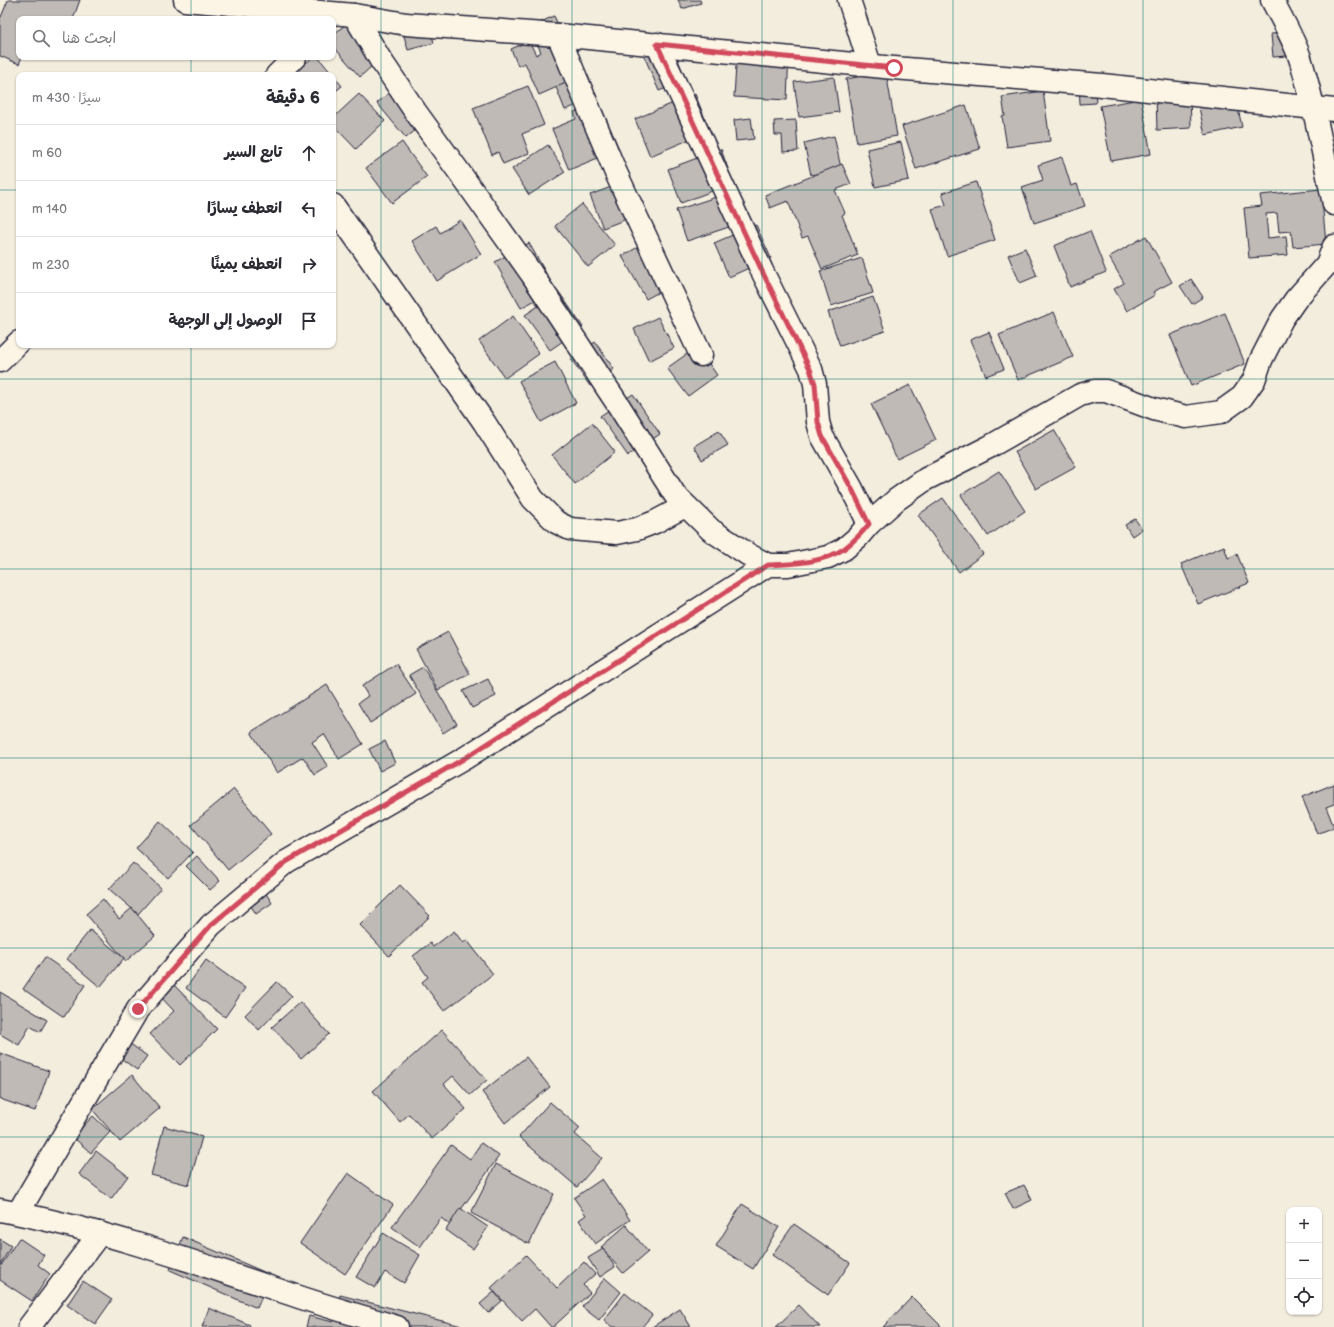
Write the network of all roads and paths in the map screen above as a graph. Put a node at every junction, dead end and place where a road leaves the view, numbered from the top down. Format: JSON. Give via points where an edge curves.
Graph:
{"nodes":[{"id":1,"x":185,"y":0,"type":"edge"},
{"id":2,"x":849,"y":0,"type":"edge"},
{"id":3,"x":1272,"y":0,"type":"edge"},
{"id":4,"x":344,"y":12,"type":"edge"},
{"id":5,"x":558,"y":35,"type":"junction"},
{"id":6,"x":657,"y":44,"type":"junction"},
{"id":7,"x":292,"y":60,"type":"edge"},
{"id":8,"x":870,"y":65,"type":"junction"},
{"id":9,"x":280,"y":72,"type":"edge"},
{"id":10,"x":1313,"y":108,"type":"junction"},
{"id":11,"x":1334,"y":110,"type":"edge"},
{"id":12,"x":1334,"y":204,"type":"edge"},
{"id":13,"x":336,"y":209,"type":"edge"},
{"id":14,"x":1334,"y":246,"type":"edge"},
{"id":15,"x":16,"y":345,"type":"edge"},
{"id":16,"x":701,"y":355,"type":"dead end"},
{"id":17,"x":0,"y":361,"type":"edge"},
{"id":18,"x":685,"y":506,"type":"junction"},
{"id":19,"x":869,"y":524,"type":"junction"},
{"id":20,"x":768,"y":565,"type":"junction"},
{"id":21,"x":9,"y":1212,"type":"edge"},
{"id":22,"x":100,"y":1233,"type":"junction"},
{"id":23,"x":30,"y":1327,"type":"edge"},
{"id":24,"x":397,"y":1327,"type":"edge"}],
"edges":[{"from":1,"to":4,"type":"street"},
{"from":2,"to":8,"type":"street"},
{"from":3,"to":10,"type":"street","via":[[1299,57]]},
{"from":4,"to":5,"type":"street","via":[[406,24]]},
{"from":4,"to":18,"type":"street","via":[[531,273],[675,496]]},
{"from":5,"to":6,"type":"street"},
{"from":5,"to":16,"type":"street","via":[[616,173]]},
{"from":6,"to":8,"type":"street"},
{"from":6,"to":19,"type":"street","via":[[810,369],[815,384],[818,422],[822,436]]},
{"from":7,"to":9,"type":"street"},
{"from":8,"to":10,"type":"street","via":[[1102,85]]},
{"from":10,"to":11,"type":"street"},
{"from":10,"to":12,"type":"street"},
{"from":13,"to":18,"type":"street","via":[[475,409],[533,499],[556,522],[570,529],[617,533],[655,522]]},
{"from":14,"to":19,"type":"street","via":[[1327,264],[1282,319],[1254,380],[1242,397],[1221,412],[1186,417],[1106,391],[1080,395],[990,447],[926,479],[896,500]]},
{"from":15,"to":17,"type":"street"},
{"from":18,"to":20,"type":"street","via":[[710,530]]},
{"from":19,"to":20,"type":"street","via":[[844,549],[828,557]]},
{"from":20,"to":21,"type":"street","via":[[465,758],[286,862],[211,925],[138,1009]]},
{"from":21,"to":22,"type":"street"},
{"from":22,"to":23,"type":"street"},
{"from":22,"to":24,"type":"street"}]}
